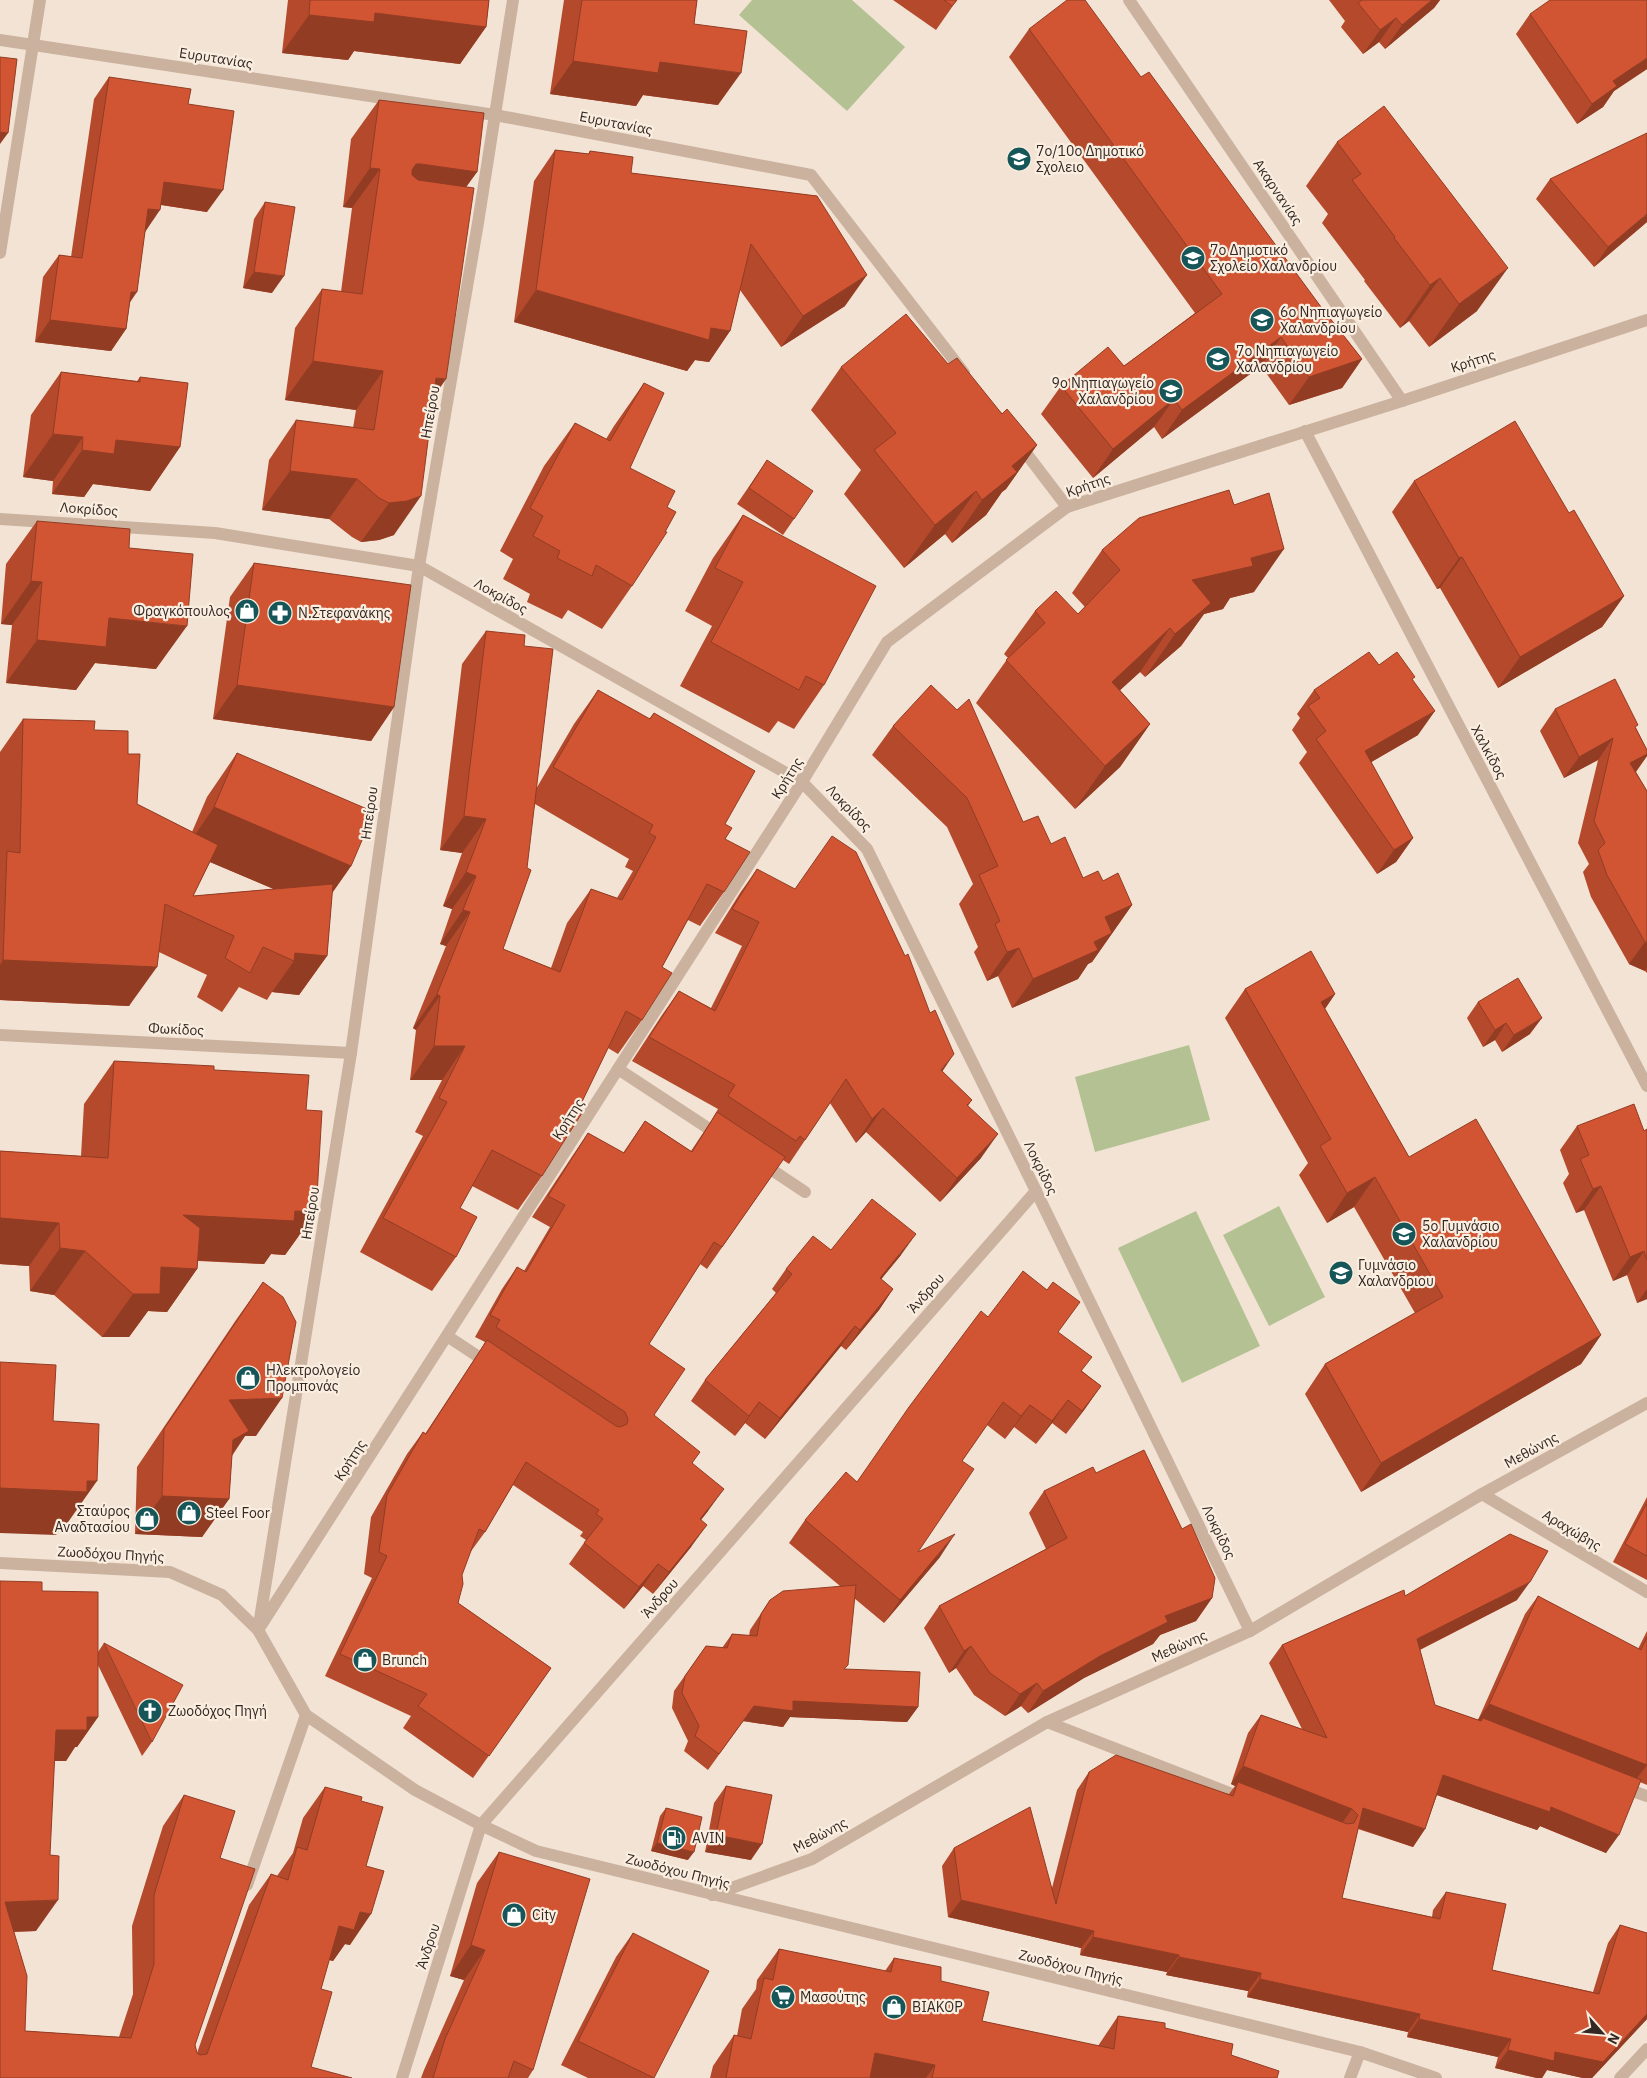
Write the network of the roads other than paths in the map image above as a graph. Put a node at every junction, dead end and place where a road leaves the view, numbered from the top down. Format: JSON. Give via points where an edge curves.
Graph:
{"nodes":[{"id":1,"x":40,"y":0,"type":"edge"},
{"id":2,"x":513,"y":0,"type":"edge"},
{"id":3,"x":1129,"y":0,"type":"edge"},
{"id":4,"x":0,"y":40,"type":"edge"},
{"id":5,"x":33,"y":46,"type":"junction"},
{"id":6,"x":495,"y":115,"type":"junction"},
{"id":7,"x":0,"y":253,"type":"edge"},
{"id":8,"x":1647,"y":320,"type":"edge"},
{"id":9,"x":969,"y":380,"type":"edge"},
{"id":10,"x":1402,"y":401,"type":"junction"},
{"id":11,"x":1305,"y":431,"type":"junction"},
{"id":12,"x":1012,"y":436,"type":"edge"},
{"id":13,"x":1067,"y":507,"type":"junction"},
{"id":14,"x":0,"y":519,"type":"edge"},
{"id":15,"x":419,"y":566,"type":"junction"},
{"id":16,"x":802,"y":782,"type":"junction"},
{"id":17,"x":0,"y":1035,"type":"edge"},
{"id":18,"x":351,"y":1053,"type":"junction"},
{"id":19,"x":618,"y":1069,"type":"junction"},
{"id":20,"x":1647,"y":1086,"type":"edge"},
{"id":21,"x":732,"y":1144,"type":"edge"},
{"id":22,"x":748,"y":1154,"type":"edge"},
{"id":23,"x":1036,"y":1190,"type":"junction"},
{"id":24,"x":805,"y":1192,"type":"dead end"},
{"id":25,"x":447,"y":1336,"type":"junction"},
{"id":26,"x":505,"y":1374,"type":"edge"},
{"id":27,"x":1647,"y":1403,"type":"edge"},
{"id":28,"x":1482,"y":1494,"type":"junction"},
{"id":29,"x":0,"y":1563,"type":"edge"},
{"id":30,"x":1647,"y":1592,"type":"edge"},
{"id":31,"x":258,"y":1630,"type":"junction"},
{"id":32,"x":1250,"y":1631,"type":"junction"},
{"id":33,"x":306,"y":1715,"type":"junction"},
{"id":34,"x":1047,"y":1722,"type":"junction"},
{"id":35,"x":1611,"y":1782,"type":"edge"},
{"id":36,"x":1647,"y":1796,"type":"edge"},
{"id":37,"x":1255,"y":1803,"type":"edge"},
{"id":38,"x":481,"y":1825,"type":"junction"},
{"id":39,"x":712,"y":1895,"type":"junction"},
{"id":40,"x":242,"y":1899,"type":"edge"},
{"id":41,"x":1647,"y":2049,"type":"edge"},
{"id":42,"x":1360,"y":2052,"type":"junction"},
{"id":43,"x":402,"y":2078,"type":"edge"},
{"id":44,"x":1350,"y":2078,"type":"edge"},
{"id":45,"x":1436,"y":2078,"type":"edge"},
{"id":46,"x":1620,"y":2078,"type":"edge"}],
"edges":[{"from":1,"to":5,"type":"street"},
{"from":2,"to":6,"type":"street","name":"Ηπείρου"},
{"from":3,"to":10,"type":"street","name":"Ακαρνανίας"},
{"from":4,"to":5,"type":"street","name":"Ευρυτανίας"},
{"from":5,"to":6,"type":"street","name":"Ευρυτανίας"},
{"from":5,"to":7,"type":"street"},
{"from":6,"to":9,"type":"street","name":"Ευρυτανίας","via":[[811,174]]},
{"from":6,"to":15,"type":"street","name":"Ηπείρου","via":[[473,222]]},
{"from":8,"to":10,"type":"street","name":"Κρήτης"},
{"from":10,"to":11,"type":"street","name":"Κρήτης"},
{"from":11,"to":13,"type":"street","name":"Κρήτης"},
{"from":11,"to":20,"type":"street","name":"Χαλκίδος"},
{"from":12,"to":13,"type":"street"},
{"from":13,"to":16,"type":"street","name":"Κρήτης","via":[[887,642]]},
{"from":14,"to":15,"type":"street","name":"Λοκρίδος","via":[[215,533]]},
{"from":15,"to":16,"type":"street","name":"Λοκρίδος"},
{"from":15,"to":18,"type":"street","name":"Ηπείρου"},
{"from":16,"to":19,"type":"street","name":"Κρήτης"},
{"from":16,"to":23,"type":"street","name":"Λοκρίδος","via":[[867,849]]},
{"from":17,"to":18,"type":"street","name":"Φωκίδος"},
{"from":18,"to":31,"type":"street","name":"Ηπείρου"},
{"from":19,"to":21,"type":"street"},
{"from":19,"to":25,"type":"street","name":"Κρήτης"},
{"from":22,"to":24,"type":"street"},
{"from":23,"to":32,"type":"street","name":"Λοκρίδος"},
{"from":23,"to":38,"type":"street","name":"Άνδρου"},
{"from":25,"to":26,"type":"street"},
{"from":25,"to":31,"type":"street","name":"Κρήτης"},
{"from":27,"to":28,"type":"street","name":"Μεθώνης"},
{"from":28,"to":30,"type":"street","name":"Αραχώβης"},
{"from":28,"to":32,"type":"street","name":"Μεθώνης"},
{"from":29,"to":31,"type":"street","name":"Ζωοδόχου Πηγής","via":[[170,1572],[222,1595]]},
{"from":31,"to":33,"type":"street","name":"Ζωοδόχου Πηγής"},
{"from":32,"to":34,"type":"street","name":"Μεθώνης"},
{"from":33,"to":38,"type":"street","name":"Ζωοδόχου Πηγής","via":[[415,1790]]},
{"from":33,"to":40,"type":"street"},
{"from":34,"to":37,"type":"street"},
{"from":34,"to":39,"type":"street","name":"Μεθώνης","via":[[812,1859]]},
{"from":35,"to":36,"type":"street"},
{"from":38,"to":39,"type":"street","name":"Ζωοδόχου Πηγής","via":[[536,1851]]},
{"from":38,"to":43,"type":"street","name":"Άνδρου"},
{"from":39,"to":42,"type":"street","name":"Ζωοδόχου Πηγής"},
{"from":41,"to":46,"type":"street"},
{"from":42,"to":44,"type":"street"},
{"from":42,"to":45,"type":"street","name":"Ζωοδόχου Πηγής"}]}
